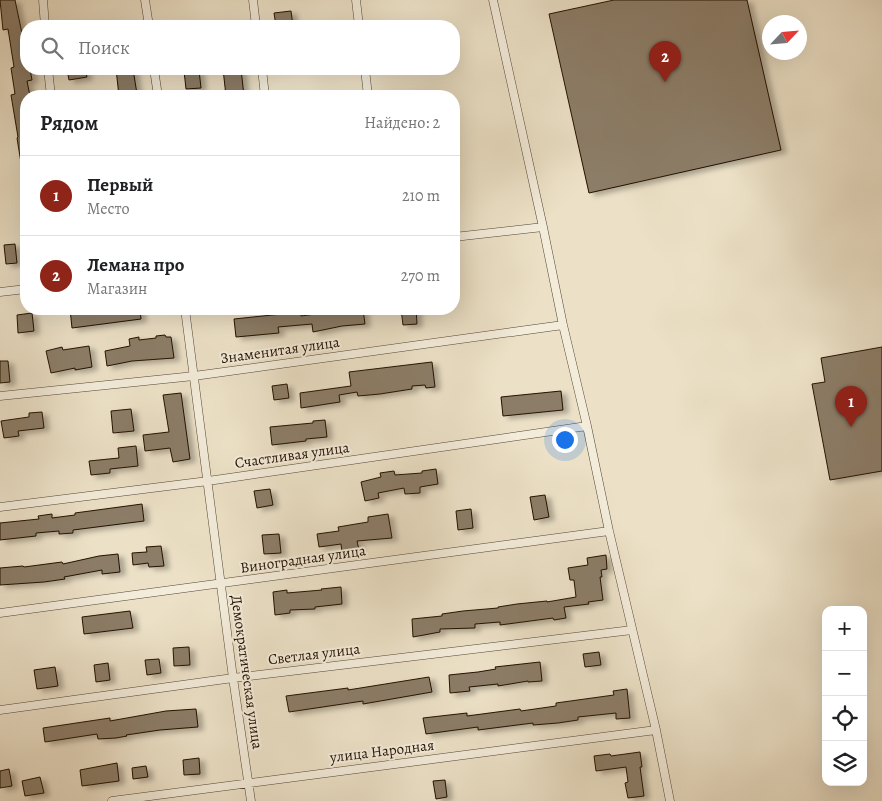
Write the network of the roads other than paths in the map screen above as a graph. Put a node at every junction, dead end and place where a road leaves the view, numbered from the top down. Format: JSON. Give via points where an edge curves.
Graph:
{"nodes":[{"id":1,"x":43,"y":0,"type":"edge"},
{"id":2,"x":145,"y":0,"type":"edge"},
{"id":3,"x":253,"y":0,"type":"edge"},
{"id":4,"x":356,"y":0,"type":"edge"},
{"id":5,"x":493,"y":0,"type":"edge"},
{"id":6,"x":45,"y":20,"type":"edge"},
{"id":7,"x":147,"y":20,"type":"edge"},
{"id":8,"x":255,"y":20,"type":"edge"},
{"id":9,"x":358,"y":20,"type":"edge"},
{"id":10,"x":49,"y":75,"type":"edge"},
{"id":11,"x":155,"y":75,"type":"edge"},
{"id":12,"x":263,"y":75,"type":"edge"},
{"id":13,"x":366,"y":75,"type":"edge"},
{"id":14,"x":50,"y":90,"type":"edge"},
{"id":15,"x":157,"y":90,"type":"edge"},
{"id":16,"x":264,"y":90,"type":"edge"},
{"id":17,"x":367,"y":90,"type":"edge"},
{"id":18,"x":543,"y":227,"type":"junction"},
{"id":19,"x":460,"y":236,"type":"edge"},
{"id":20,"x":20,"y":290,"type":"edge"},
{"id":21,"x":0,"y":292,"type":"edge"},
{"id":22,"x":186,"y":315,"type":"edge"},
{"id":23,"x":562,"y":325,"type":"junction"},
{"id":24,"x":194,"y":376,"type":"junction"},
{"id":25,"x":0,"y":396,"type":"edge"},
{"id":26,"x":587,"y":426,"type":"junction"},
{"id":27,"x":208,"y":481,"type":"junction"},
{"id":28,"x":0,"y":507,"type":"edge"},
{"id":29,"x":609,"y":531,"type":"junction"},
{"id":30,"x":221,"y":584,"type":"junction"},
{"id":31,"x":0,"y":614,"type":"edge"},
{"id":32,"x":632,"y":630,"type":"junction"},
{"id":33,"x":233,"y":678,"type":"junction"},
{"id":34,"x":0,"y":710,"type":"edge"},
{"id":35,"x":656,"y":730,"type":"junction"},
{"id":36,"x":248,"y":782,"type":"junction"},
{"id":37,"x":112,"y":801,"type":"edge"},
{"id":38,"x":251,"y":801,"type":"edge"},
{"id":39,"x":670,"y":801,"type":"edge"}],
"edges":[{"from":1,"to":6,"type":"street"},
{"from":2,"to":7,"type":"street"},
{"from":3,"to":8,"type":"street"},
{"from":4,"to":9,"type":"street"},
{"from":5,"to":18,"type":"street"},
{"from":10,"to":14,"type":"street"},
{"from":11,"to":15,"type":"street"},
{"from":12,"to":16,"type":"street"},
{"from":13,"to":17,"type":"street"},
{"from":18,"to":19,"type":"street"},
{"from":18,"to":23,"type":"street"},
{"from":20,"to":21,"type":"street"},
{"from":22,"to":24,"type":"street","name":"Демократическая улица"},
{"from":23,"to":24,"type":"street","name":"Знаменитая улица"},
{"from":23,"to":26,"type":"street"},
{"from":24,"to":25,"type":"street","name":"Знаменитая улица"},
{"from":24,"to":27,"type":"street","name":"Демократическая улица"},
{"from":26,"to":27,"type":"street","name":"Счастливая улица"},
{"from":26,"to":29,"type":"street"},
{"from":27,"to":28,"type":"street","name":"Счастливая улица"},
{"from":27,"to":30,"type":"street","name":"Демократическая улица"},
{"from":29,"to":30,"type":"street","name":"Виноградная улица"},
{"from":29,"to":32,"type":"street"},
{"from":30,"to":31,"type":"street","name":"Виноградная улица"},
{"from":30,"to":33,"type":"street","name":"Демократическая улица"},
{"from":32,"to":33,"type":"street","name":"Светлая улица"},
{"from":32,"to":35,"type":"street"},
{"from":33,"to":34,"type":"street","name":"Светлая улица"},
{"from":33,"to":36,"type":"street","name":"Демократическая улица"},
{"from":35,"to":36,"type":"street","name":"улица Народная"},
{"from":35,"to":39,"type":"street"},
{"from":36,"to":37,"type":"street","name":"улица Народная"},
{"from":36,"to":38,"type":"street","name":"Демократическая улица"}]}
